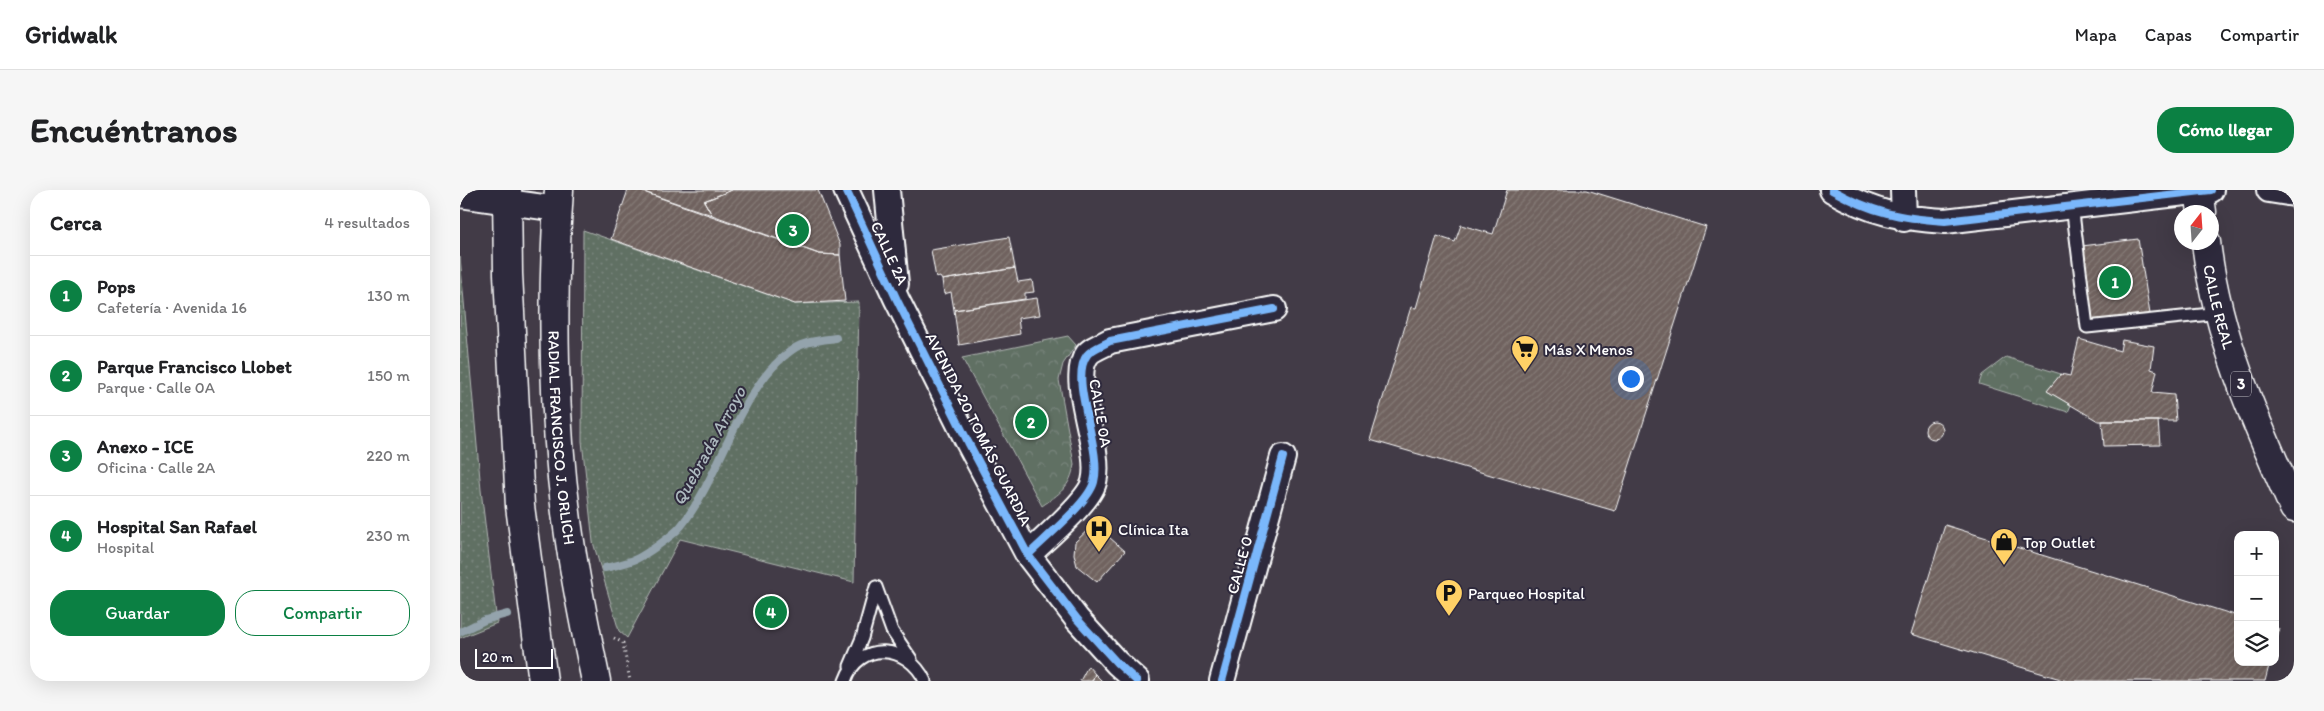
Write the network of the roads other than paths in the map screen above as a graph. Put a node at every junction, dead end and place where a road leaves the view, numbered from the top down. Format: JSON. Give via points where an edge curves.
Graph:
{"nodes":[{"id":1,"x":846,"y":190,"type":"edge"},
{"id":2,"x":887,"y":190,"type":"edge"},
{"id":3,"x":1832,"y":190,"type":"edge"},
{"id":4,"x":1903,"y":190,"type":"edge"},
{"id":5,"x":2199,"y":190,"type":"edge"},
{"id":6,"x":2211,"y":190,"type":"edge"},
{"id":7,"x":2269,"y":190,"type":"edge"},
{"id":8,"x":2294,"y":194,"type":"edge"},
{"id":9,"x":460,"y":195,"type":"edge"},
{"id":10,"x":506,"y":196,"type":"edge"},
{"id":11,"x":558,"y":199,"type":"edge"},
{"id":12,"x":2072,"y":205,"type":"junction"},
{"id":13,"x":2201,"y":205,"type":"edge"},
{"id":14,"x":1904,"y":218,"type":"junction"},
{"id":15,"x":2208,"y":250,"type":"edge"},
{"id":16,"x":897,"y":300,"type":"junction"},
{"id":17,"x":1274,"y":309,"type":"dead end"},
{"id":18,"x":2220,"y":313,"type":"junction"},
{"id":19,"x":1283,"y":457,"type":"dead end"},
{"id":20,"x":2294,"y":508,"type":"edge"},
{"id":21,"x":1028,"y":555,"type":"junction"},
{"id":22,"x":914,"y":664,"type":"junction"},
{"id":23,"x":846,"y":678,"type":"edge"},
{"id":24,"x":543,"y":681,"type":"edge"},
{"id":25,"x":596,"y":681,"type":"edge"},
{"id":26,"x":925,"y":681,"type":"edge"},
{"id":27,"x":1137,"y":681,"type":"edge"},
{"id":28,"x":1222,"y":681,"type":"edge"}],
"edges":[{"from":1,"to":16,"type":"street","name":"CALLE 2A"},
{"from":2,"to":16,"type":"street"},
{"from":3,"to":14,"type":"street","via":[[1861,206]]},
{"from":4,"to":14,"type":"street"},
{"from":5,"to":6,"type":"street"},
{"from":5,"to":12,"type":"street"},
{"from":5,"to":13,"type":"main road"},
{"from":7,"to":8,"type":"street"},
{"from":9,"to":10,"type":"street"},
{"from":10,"to":11,"type":"street"},
{"from":10,"to":24,"type":"main road","via":[[520,506]]},
{"from":11,"to":25,"type":"main road","name":"RADIAL FRANCISCO J. ORLICH","via":[[555,354],[560,442],[569,534]]},
{"from":12,"to":14,"type":"street","via":[[1945,221]]},
{"from":12,"to":18,"type":"lane","via":[[2087,327]]},
{"from":15,"to":18,"type":"main road","name":"CALLE REAL","number":"3"},
{"from":16,"to":21,"type":"street","name":"AVENIDA 20 TOMÁS GUARDIA"},
{"from":17,"to":21,"type":"street","name":"CALLE 0A","via":[[1110,341],[1088,354],[1080,370],[1096,463],[1094,483],[1086,497]]},
{"from":18,"to":20,"type":"main road","name":"CALLE REAL","number":"3","via":[[2239,380]]},
{"from":19,"to":28,"type":"street","name":"CALLE 0"},
{"from":21,"to":27,"type":"street","name":"AVENIDA 20 TOMÁS GUARDIA","via":[[1077,619]]},
{"from":22,"to":23,"type":"lane","via":[[904,656],[878,652],[855,663]]},
{"from":22,"to":23,"type":"lane","via":[[892,631],[876,586],[862,638]]},
{"from":22,"to":26,"type":"lane"}]}
